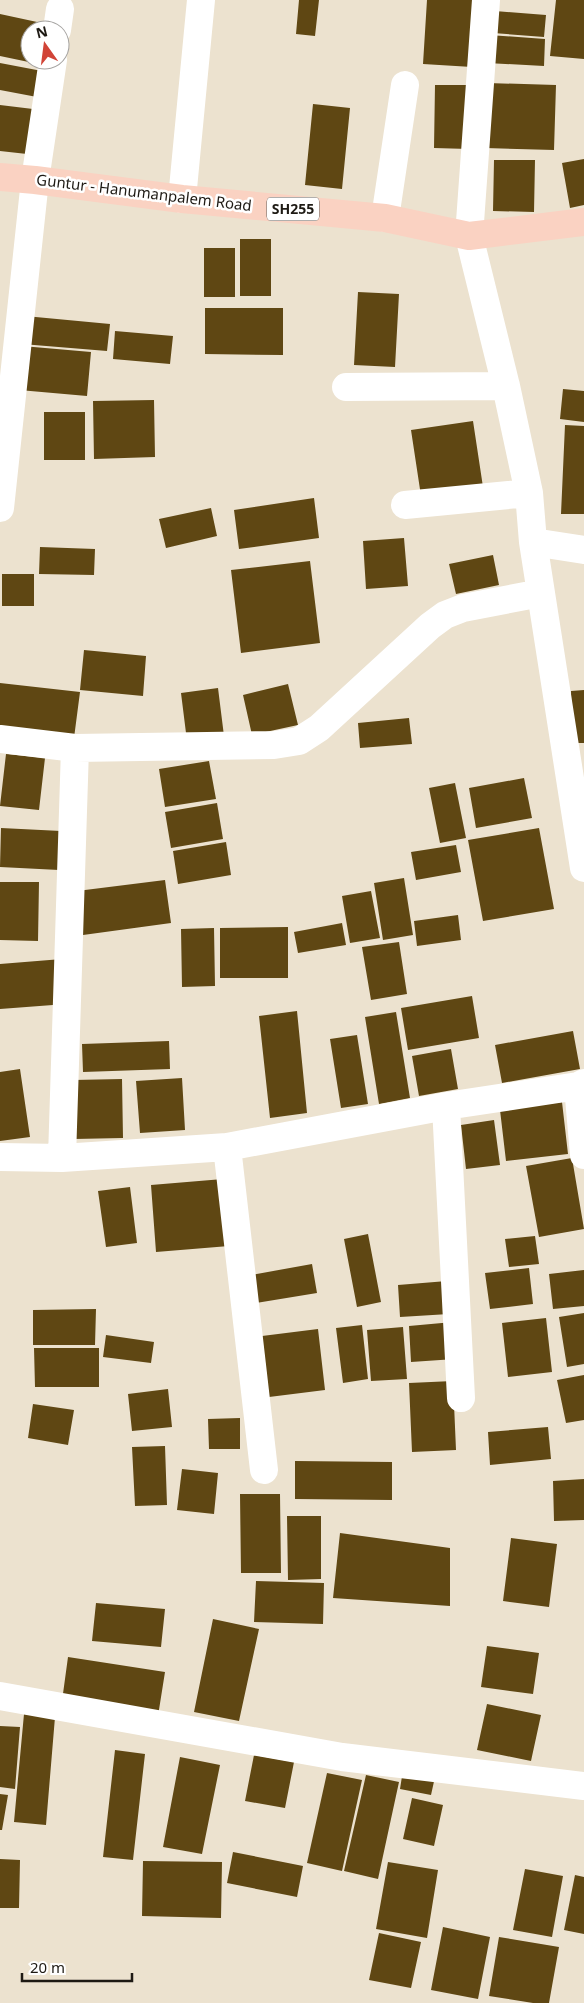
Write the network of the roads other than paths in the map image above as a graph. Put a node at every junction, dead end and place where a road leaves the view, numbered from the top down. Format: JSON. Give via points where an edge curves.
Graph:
{"nodes":[{"id":1,"x":202,"y":0,"type":"edge"},
{"id":2,"x":486,"y":0,"type":"edge"},
{"id":3,"x":51,"y":70,"type":"edge"},
{"id":4,"x":405,"y":85,"type":"dead end"},
{"id":5,"x":0,"y":178,"type":"edge"},
{"id":6,"x":35,"y":180,"type":"junction"},
{"id":7,"x":182,"y":200,"type":"junction"},
{"id":8,"x":385,"y":218,"type":"junction"},
{"id":9,"x":584,"y":222,"type":"edge"},
{"id":10,"x":469,"y":236,"type":"junction"},
{"id":11,"x":506,"y":386,"type":"junction"},
{"id":12,"x":346,"y":387,"type":"dead end"},
{"id":13,"x":529,"y":493,"type":"junction"},
{"id":14,"x":406,"y":505,"type":"dead end"},
{"id":15,"x":0,"y":508,"type":"edge"},
{"id":16,"x":533,"y":542,"type":"junction"},
{"id":17,"x":584,"y":550,"type":"edge"},
{"id":18,"x":541,"y":593,"type":"junction"},
{"id":19,"x":0,"y":739,"type":"edge"},
{"id":20,"x":75,"y":748,"type":"junction"},
{"id":21,"x":584,"y":868,"type":"edge"},
{"id":22,"x":581,"y":1084,"type":"edge"},
{"id":23,"x":446,"y":1106,"type":"junction"},
{"id":24,"x":227,"y":1147,"type":"junction"},
{"id":25,"x":584,"y":1155,"type":"edge"},
{"id":26,"x":0,"y":1156,"type":"edge"},
{"id":27,"x":62,"y":1158,"type":"junction"},
{"id":28,"x":461,"y":1398,"type":"dead end"},
{"id":29,"x":264,"y":1470,"type":"dead end"},
{"id":30,"x":0,"y":1696,"type":"edge"},
{"id":31,"x":584,"y":1786,"type":"edge"}],
"edges":[{"from":1,"to":7,"type":"street"},
{"from":2,"to":10,"type":"street"},
{"from":3,"to":6,"type":"street"},
{"from":4,"to":8,"type":"street"},
{"from":5,"to":6,"type":"main road","name":"Guntur - Hanumanpalem Road","number":"SH255"},
{"from":6,"to":7,"type":"main road","name":"Guntur - Hanumanpalem Road","number":"SH255"},
{"from":6,"to":15,"type":"street"},
{"from":7,"to":8,"type":"main road","name":"Guntur - Hanumanpalem Road","number":"SH255"},
{"from":8,"to":10,"type":"main road","name":"Guntur - Hanumanpalem Road","number":"SH255"},
{"from":9,"to":10,"type":"main road","name":"Guntur - Hanumanpalem Road","number":"SH255"},
{"from":10,"to":11,"type":"street"},
{"from":11,"to":12,"type":"street"},
{"from":11,"to":13,"type":"street"},
{"from":13,"to":14,"type":"street"},
{"from":13,"to":16,"type":"street"},
{"from":16,"to":17,"type":"street"},
{"from":16,"to":18,"type":"street"},
{"from":18,"to":20,"type":"street","via":[[463,608],[444,615],[319,728],[299,741],[274,746]]},
{"from":18,"to":21,"type":"street"},
{"from":19,"to":20,"type":"street"},
{"from":20,"to":27,"type":"street"},
{"from":22,"to":23,"type":"street"},
{"from":22,"to":25,"type":"street"},
{"from":23,"to":24,"type":"street"},
{"from":23,"to":28,"type":"street"},
{"from":24,"to":27,"type":"street"},
{"from":24,"to":29,"type":"street"},
{"from":26,"to":27,"type":"street"},
{"from":30,"to":31,"type":"street","via":[[342,1757]]}]}
